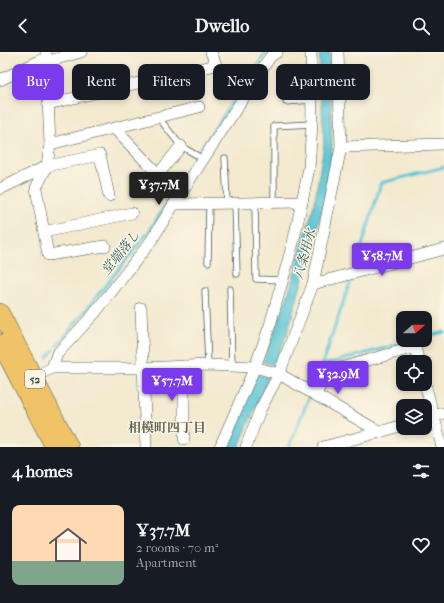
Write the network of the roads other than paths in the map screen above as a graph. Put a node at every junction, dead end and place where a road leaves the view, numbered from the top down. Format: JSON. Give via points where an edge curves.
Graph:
{"nodes":[{"id":1,"x":81,"y":52,"type":"edge"},
{"id":2,"x":211,"y":52,"type":"edge"},
{"id":3,"x":277,"y":52,"type":"edge"},
{"id":4,"x":311,"y":52,"type":"edge"},
{"id":5,"x":338,"y":52,"type":"edge"},
{"id":6,"x":46,"y":57,"type":"edge"},
{"id":7,"x":311,"y":64,"type":"edge"},
{"id":8,"x":1,"y":77,"type":"edge"},
{"id":9,"x":312,"y":100,"type":"joint"},
{"id":10,"x":286,"y":102,"type":"dead end"},
{"id":11,"x":48,"y":104,"type":"junction"},
{"id":12,"x":199,"y":107,"type":"dead end"},
{"id":13,"x":158,"y":117,"type":"junction"},
{"id":14,"x":312,"y":124,"type":"junction"},
{"id":15,"x":114,"y":128,"type":"junction"},
{"id":16,"x":50,"y":144,"type":"junction"},
{"id":17,"x":444,"y":144,"type":"edge"},
{"id":18,"x":181,"y":146,"type":"junction"},
{"id":19,"x":341,"y":147,"type":"junction"},
{"id":20,"x":203,"y":158,"type":"junction"},
{"id":21,"x":225,"y":158,"type":"dead end"},
{"id":22,"x":47,"y":166,"type":"junction"},
{"id":23,"x":0,"y":189,"type":"edge"},
{"id":24,"x":109,"y":196,"type":"dead end"},
{"id":25,"x":274,"y":202,"type":"junction"},
{"id":26,"x":302,"y":202,"type":"junction"},
{"id":27,"x":231,"y":203,"type":"junction"},
{"id":28,"x":255,"y":203,"type":"junction"},
{"id":29,"x":174,"y":204,"type":"junction"},
{"id":30,"x":209,"y":204,"type":"junction"},
{"id":31,"x":132,"y":213,"type":"dead end"},
{"id":32,"x":44,"y":232,"type":"junction"},
{"id":33,"x":105,"y":246,"type":"dead end"},
{"id":34,"x":444,"y":249,"type":"edge"},
{"id":35,"x":208,"y":262,"type":"dead end"},
{"id":36,"x":237,"y":274,"type":"dead end"},
{"id":37,"x":282,"y":280,"type":"junction"},
{"id":38,"x":313,"y":284,"type":"junction"},
{"id":39,"x":230,"y":289,"type":"dead end"},
{"id":40,"x":205,"y":291,"type":"dead end"},
{"id":41,"x":141,"y":308,"type":"dead end"},
{"id":42,"x":0,"y":312,"type":"edge"},
{"id":43,"x":0,"y":343,"type":"edge"},
{"id":44,"x":417,"y":355,"type":"edge"},
{"id":45,"x":208,"y":365,"type":"junction"},
{"id":46,"x":184,"y":366,"type":"junction"},
{"id":47,"x":232,"y":366,"type":"junction"},
{"id":48,"x":52,"y":368,"type":"junction"},
{"id":49,"x":144,"y":368,"type":"junction"},
{"id":50,"x":257,"y":368,"type":"junction"},
{"id":51,"x":276,"y":373,"type":"junction"},
{"id":52,"x":34,"y":377,"type":"junction"},
{"id":53,"x":427,"y":391,"type":"edge"},
{"id":54,"x":316,"y":395,"type":"junction"},
{"id":55,"x":434,"y":416,"type":"edge"},
{"id":56,"x":396,"y":427,"type":"edge"},
{"id":57,"x":380,"y":432,"type":"junction"},
{"id":58,"x":184,"y":439,"type":"dead end"},
{"id":59,"x":54,"y":447,"type":"edge"},
{"id":60,"x":70,"y":447,"type":"edge"},
{"id":61,"x":146,"y":447,"type":"edge"},
{"id":62,"x":220,"y":447,"type":"edge"},
{"id":63,"x":246,"y":447,"type":"edge"},
{"id":64,"x":323,"y":447,"type":"edge"},
{"id":65,"x":442,"y":447,"type":"edge"}],
"edges":[{"from":1,"to":6,"type":"street"},
{"from":2,"to":11,"type":"street","via":[[216,65]]},
{"from":3,"to":20,"type":"street","via":[[270,57]]},
{"from":4,"to":7,"type":"street"},
{"from":5,"to":19,"type":"street"},
{"from":6,"to":8,"type":"street"},
{"from":6,"to":11,"type":"street"},
{"from":9,"to":10,"type":"lane"},
{"from":9,"to":14,"type":"street"},
{"from":11,"to":16,"type":"street"},
{"from":12,"to":13,"type":"street"},
{"from":13,"to":15,"type":"street"},
{"from":13,"to":18,"type":"lane"},
{"from":14,"to":25,"type":"lane","via":[[274,126]]},
{"from":14,"to":26,"type":"street","via":[[309,168]]},
{"from":15,"to":16,"type":"street"},
{"from":15,"to":18,"type":"street","via":[[156,172],[161,171]]},
{"from":16,"to":22,"type":"street"},
{"from":17,"to":19,"type":"street"},
{"from":18,"to":20,"type":"lane"},
{"from":19,"to":38,"type":"street"},
{"from":20,"to":29,"type":"street"},
{"from":21,"to":27,"type":"lane"},
{"from":22,"to":23,"type":"street"},
{"from":22,"to":24,"type":"street","via":[[100,155]]},
{"from":22,"to":32,"type":"street","via":[[36,188]]},
{"from":25,"to":26,"type":"street"},
{"from":25,"to":28,"type":"street"},
{"from":26,"to":37,"type":"street"},
{"from":27,"to":28,"type":"street"},
{"from":27,"to":30,"type":"street"},
{"from":27,"to":36,"type":"lane"},
{"from":28,"to":37,"type":"lane","via":[[256,279]]},
{"from":29,"to":30,"type":"street"},
{"from":29,"to":48,"type":"street","via":[[151,241],[122,279],[57,354]]},
{"from":30,"to":35,"type":"lane"},
{"from":31,"to":32,"type":"street"},
{"from":32,"to":33,"type":"street","via":[[48,255]]},
{"from":34,"to":38,"type":"street"},
{"from":37,"to":50,"type":"street"},
{"from":38,"to":51,"type":"street"},
{"from":39,"to":47,"type":"lane"},
{"from":40,"to":45,"type":"lane"},
{"from":41,"to":49,"type":"street"},
{"from":42,"to":52,"type":"main road","number":"52"},
{"from":43,"to":59,"type":"main road","number":"52"},
{"from":44,"to":54,"type":"street","via":[[415,346],[326,372]]},
{"from":45,"to":46,"type":"street"},
{"from":45,"to":47,"type":"street"},
{"from":46,"to":49,"type":"street"},
{"from":46,"to":58,"type":"street"},
{"from":47,"to":50,"type":"street"},
{"from":48,"to":49,"type":"street"},
{"from":48,"to":52,"type":"street"},
{"from":49,"to":61,"type":"street"},
{"from":50,"to":51,"type":"street"},
{"from":50,"to":62,"type":"street"},
{"from":51,"to":54,"type":"street"},
{"from":51,"to":63,"type":"street"},
{"from":52,"to":60,"type":"main road","number":"52"},
{"from":53,"to":55,"type":"street"},
{"from":54,"to":57,"type":"street"},
{"from":55,"to":65,"type":"street"},
{"from":56,"to":57,"type":"street"},
{"from":57,"to":64,"type":"street"}]}
